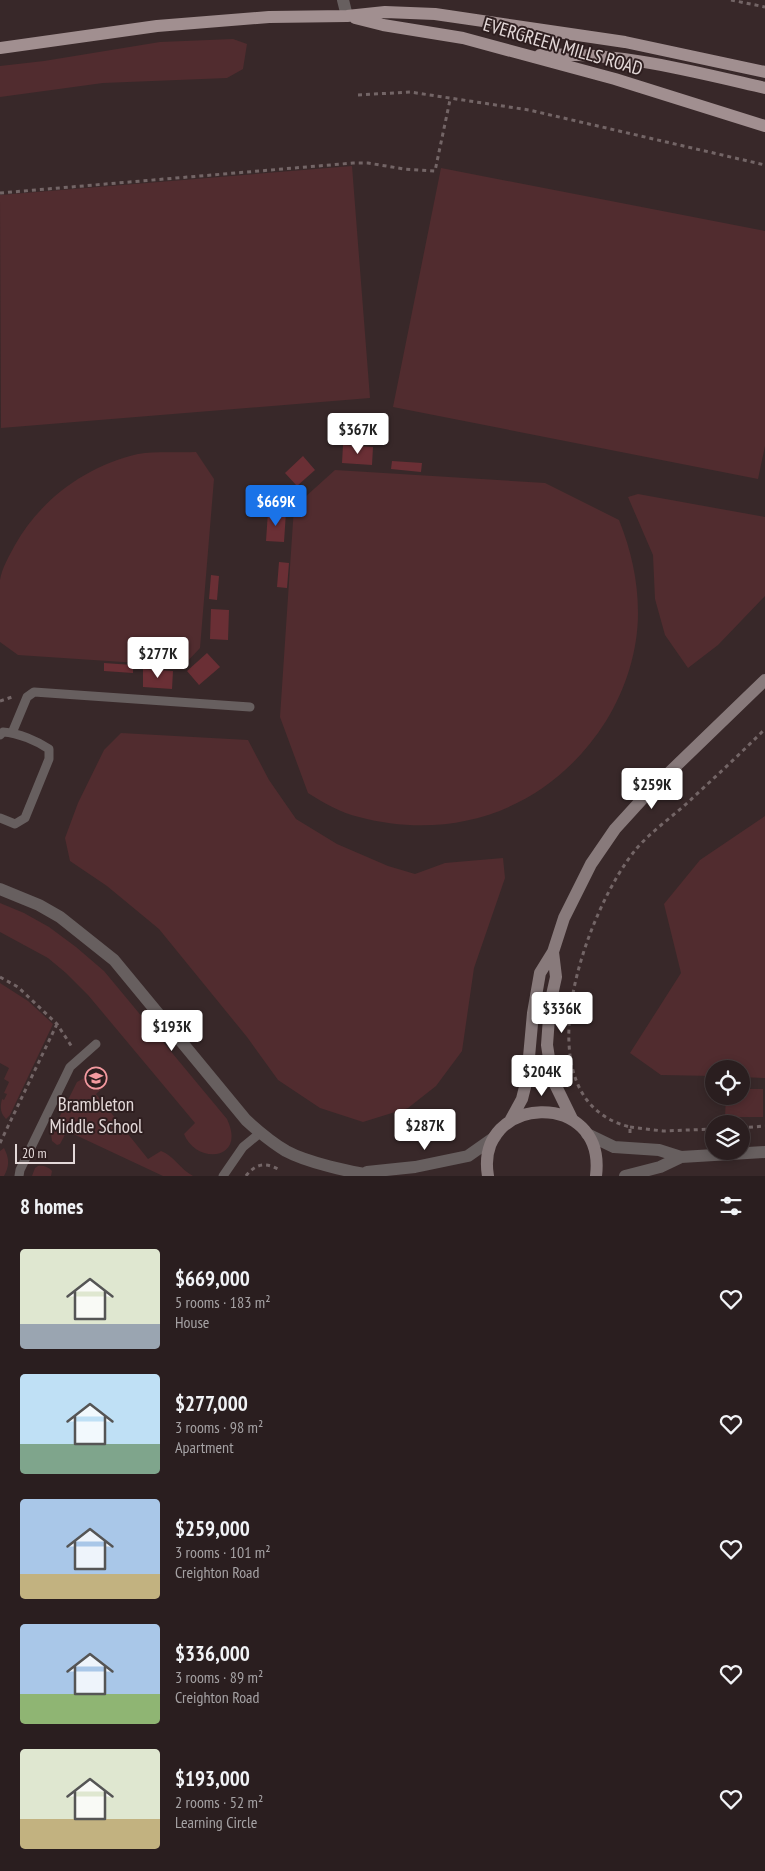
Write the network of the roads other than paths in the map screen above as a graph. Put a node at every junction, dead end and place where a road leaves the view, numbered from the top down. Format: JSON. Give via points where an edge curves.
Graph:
{"nodes":[{"id":1,"x":343,"y":0,"type":"edge"},
{"id":2,"x":347,"y":16,"type":"junction"},
{"id":3,"x":0,"y":48,"type":"edge"},
{"id":4,"x":528,"y":56,"type":"junction"},
{"id":5,"x":765,"y":72,"type":"edge"},
{"id":6,"x":765,"y":88,"type":"edge"},
{"id":7,"x":765,"y":126,"type":"edge"},
{"id":8,"x":765,"y":680,"type":"edge"},
{"id":9,"x":250,"y":707,"type":"dead end"},
{"id":10,"x":12,"y":733,"type":"junction"},
{"id":11,"x":0,"y":735,"type":"edge"},
{"id":12,"x":0,"y":818,"type":"edge"},
{"id":13,"x":0,"y":889,"type":"edge"},
{"id":14,"x":553,"y":952,"type":"junction"},
{"id":15,"x":96,"y":1044,"type":"dead end"},
{"id":16,"x":572,"y":1119,"type":"junction"},
{"id":17,"x":510,"y":1121,"type":"junction"},
{"id":18,"x":260,"y":1133,"type":"junction"},
{"id":19,"x":587,"y":1134,"type":"junction"},
{"id":20,"x":495,"y":1137,"type":"junction"},
{"id":21,"x":765,"y":1152,"type":"edge"},
{"id":22,"x":681,"y":1157,"type":"junction"},
{"id":23,"x":360,"y":1173,"type":"junction"},
{"id":24,"x":19,"y":1176,"type":"edge"},
{"id":25,"x":223,"y":1176,"type":"edge"},
{"id":26,"x":376,"y":1176,"type":"edge"},
{"id":27,"x":488,"y":1176,"type":"edge"},
{"id":28,"x":596,"y":1176,"type":"edge"},
{"id":29,"x":625,"y":1176,"type":"edge"}],
"edges":[{"from":1,"to":2,"type":"street"},
{"from":2,"to":3,"type":"main road","name":"EVERGREEN MILLS ROAD","via":[[269,17],[166,26]]},
{"from":2,"to":4,"type":"main road","name":"EVERGREEN MILLS ROAD","via":[[463,38]]},
{"from":2,"to":5,"type":"main road","name":"EVERGREEN MILLS ROAD","via":[[385,12],[445,15],[625,42]]},
{"from":4,"to":6,"type":"main road","via":[[581,54],[624,59]]},
{"from":4,"to":7,"type":"main road","name":"EVERGREEN MILLS ROAD","via":[[615,79]]},
{"from":8,"to":14,"type":"street","via":[[615,829],[577,890]]},
{"from":9,"to":10,"type":"lane","via":[[34,692],[27,697]]},
{"from":10,"to":11,"type":"lane"},
{"from":10,"to":12,"type":"lane","via":[[42,744],[49,749],[49,759],[25,818],[14,824]]},
{"from":13,"to":18,"type":"street","via":[[60,917],[114,960]]},
{"from":14,"to":16,"type":"street","via":[[556,977],[547,1045],[552,1078]]},
{"from":14,"to":17,"type":"street","via":[[540,973],[527,1079],[522,1099]]},
{"from":15,"to":24,"type":"lane","via":[[70,1067]]},
{"from":16,"to":17,"type":"street","via":[[541,1111]]},
{"from":16,"to":19,"type":"street"},
{"from":17,"to":20,"type":"street"},
{"from":18,"to":23,"type":"street","via":[[287,1151]]},
{"from":18,"to":25,"type":"lane","via":[[243,1147]]},
{"from":19,"to":22,"type":"street","via":[[628,1149],[659,1150]]},
{"from":19,"to":28,"type":"street","via":[[594,1148]]},
{"from":20,"to":23,"type":"street","via":[[468,1156],[415,1167]]},
{"from":20,"to":27,"type":"street","via":[[489,1152]]},
{"from":21,"to":22,"type":"street"},
{"from":22,"to":29,"type":"street","via":[[660,1167]]},
{"from":23,"to":26,"type":"street"}]}
